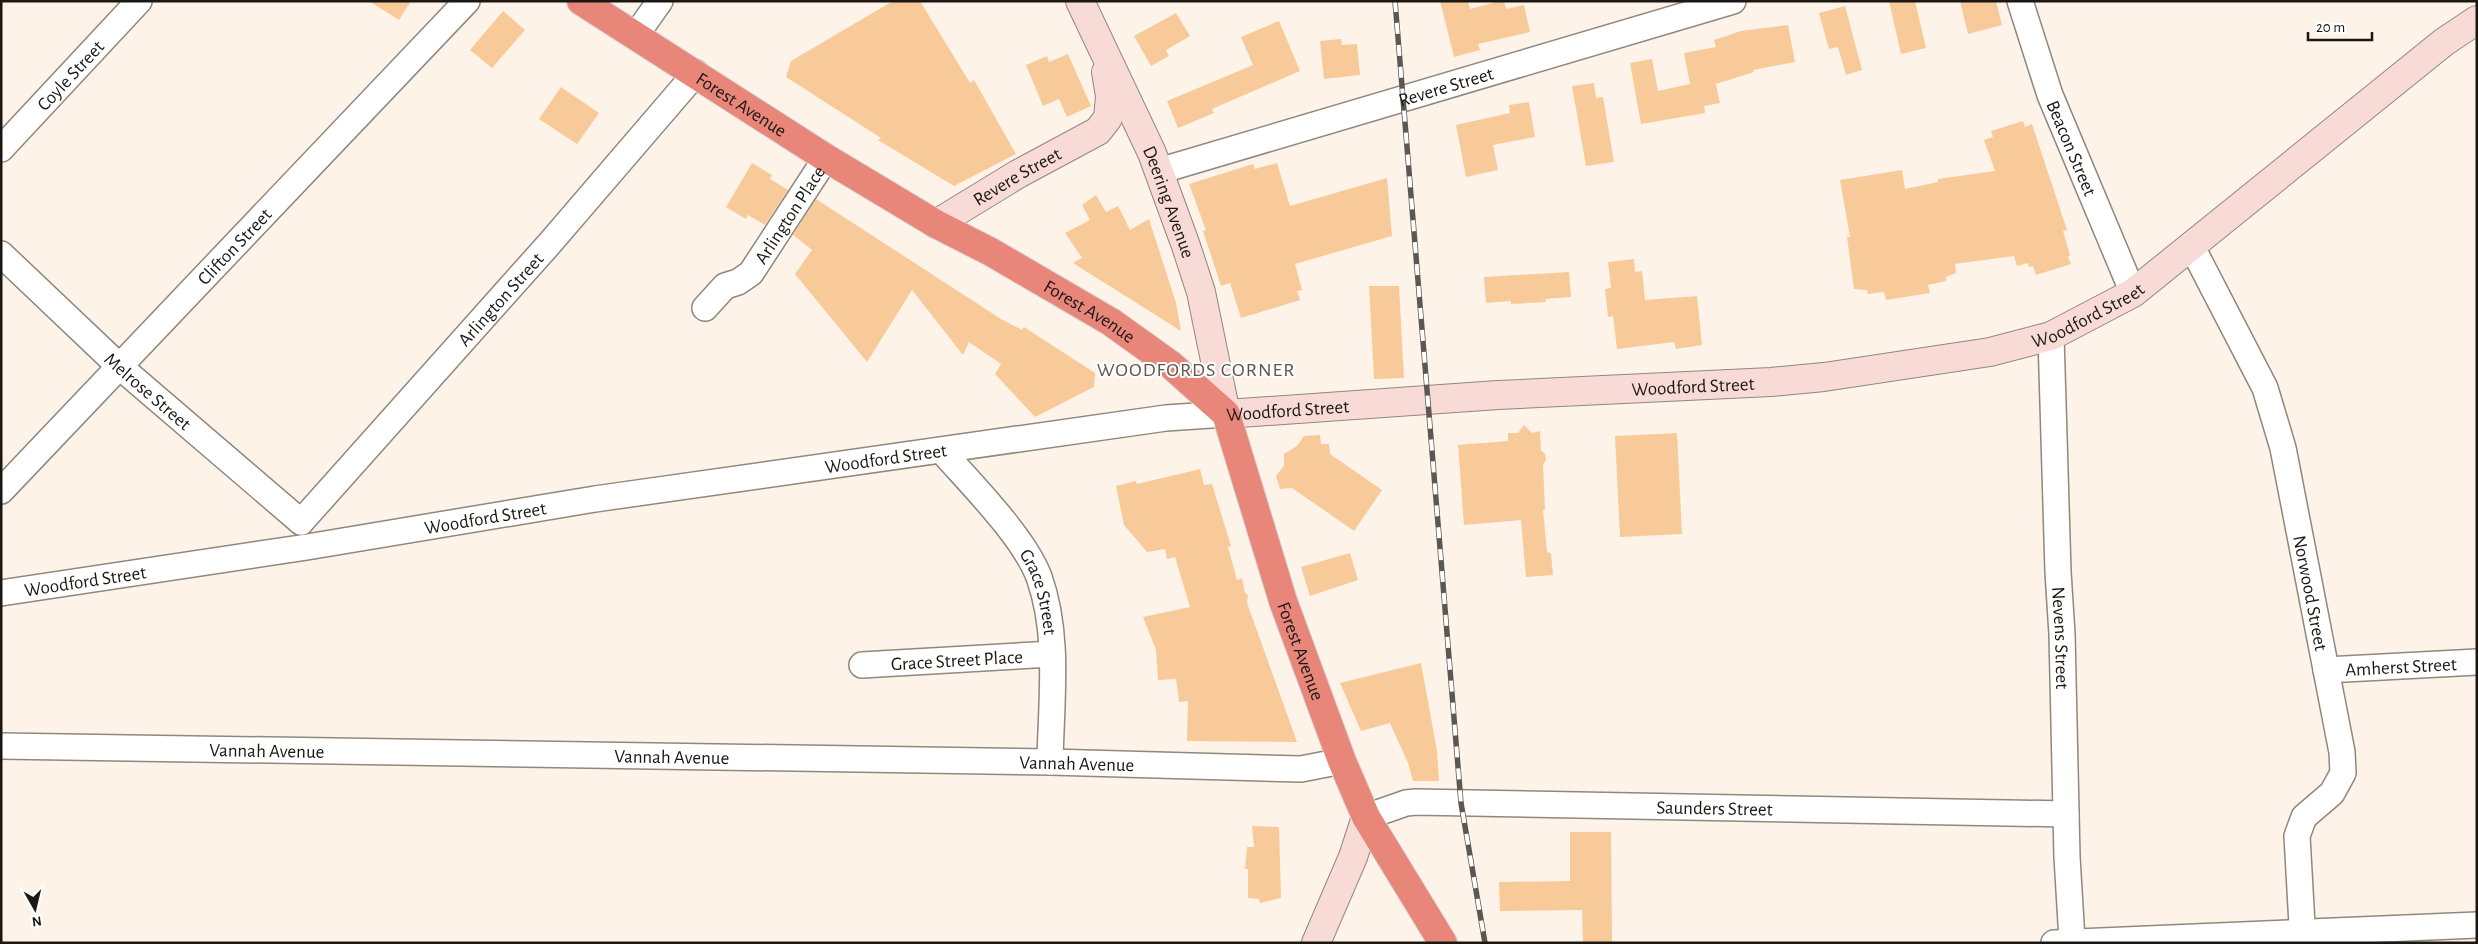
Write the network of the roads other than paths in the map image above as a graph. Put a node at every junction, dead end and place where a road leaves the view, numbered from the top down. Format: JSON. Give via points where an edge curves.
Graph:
{"nodes":[{"id":1,"x":139,"y":1,"type":"edge"},
{"id":2,"x":467,"y":1,"type":"edge"},
{"id":3,"x":581,"y":1,"type":"edge"},
{"id":4,"x":660,"y":1,"type":"edge"},
{"id":5,"x":1080,"y":1,"type":"edge"},
{"id":6,"x":1733,"y":1,"type":"edge"},
{"id":7,"x":2020,"y":1,"type":"edge"},
{"id":8,"x":2477,"y":20,"type":"edge"},
{"id":9,"x":636,"y":35,"type":"junction"},
{"id":10,"x":1104,"y":55,"type":"junction"},
{"id":11,"x":696,"y":73,"type":"junction"},
{"id":12,"x":1098,"y":131,"type":"junction"},
{"id":13,"x":1,"y":149,"type":"edge"},
{"id":14,"x":826,"y":158,"type":"junction"},
{"id":15,"x":1154,"y":159,"type":"junction"},
{"id":16,"x":936,"y":224,"type":"junction"},
{"id":17,"x":2192,"y":247,"type":"junction"},
{"id":18,"x":1,"y":254,"type":"edge"},
{"id":19,"x":2133,"y":293,"type":"junction"},
{"id":20,"x":706,"y":308,"type":"dead end"},
{"id":21,"x":2051,"y":336,"type":"junction"},
{"id":22,"x":118,"y":366,"type":"junction"},
{"id":23,"x":1226,"y":414,"type":"junction"},
{"id":24,"x":942,"y":451,"type":"junction"},
{"id":25,"x":1,"y":491,"type":"edge"},
{"id":26,"x":301,"y":522,"type":"junction"},
{"id":27,"x":307,"y":547,"type":"junction"},
{"id":28,"x":1,"y":593,"type":"edge"},
{"id":29,"x":1052,"y":654,"type":"junction"},
{"id":30,"x":2477,"y":662,"type":"edge"},
{"id":31,"x":862,"y":665,"type":"dead end"},
{"id":32,"x":2326,"y":670,"type":"junction"},
{"id":33,"x":1,"y":746,"type":"edge"},
{"id":34,"x":1342,"y":761,"type":"junction"},
{"id":35,"x":1050,"y":762,"type":"junction"},
{"id":36,"x":2066,"y":814,"type":"junction"},
{"id":37,"x":1366,"y":818,"type":"junction"},
{"id":38,"x":2477,"y":925,"type":"edge"},
{"id":39,"x":2302,"y":937,"type":"edge"},
{"id":40,"x":2063,"y":942,"type":"edge"},
{"id":41,"x":1316,"y":943,"type":"edge"},
{"id":42,"x":1444,"y":943,"type":"edge"}],
"edges":[{"from":1,"to":13,"type":"street","name":"Coyle Street"},
{"from":2,"to":22,"type":"street","name":"Clifton Street"},
{"from":3,"to":9,"type":"highway","name":"Forest Avenue"},
{"from":4,"to":9,"type":"street"},
{"from":5,"to":10,"type":"main road","name":"Deering Avenue"},
{"from":6,"to":15,"type":"street","name":"Revere Street"},
{"from":7,"to":19,"type":"street","name":"Beacon Street","via":[[2050,95]]},
{"from":8,"to":17,"type":"main road","name":"Woodford Street","via":[[2425,57]]},
{"from":9,"to":11,"type":"highway","name":"Forest Avenue"},
{"from":10,"to":12,"type":"main road","via":[[1110,96],[1108,118]]},
{"from":10,"to":15,"type":"main road","name":"Deering Avenue"},
{"from":11,"to":14,"type":"highway","name":"Forest Avenue"},
{"from":11,"to":26,"type":"street","name":"Arlington Street","via":[[550,243]]},
{"from":12,"to":15,"type":"main road","via":[[1112,132]]},
{"from":12,"to":16,"type":"main road","name":"Revere Street","via":[[1018,174]]},
{"from":14,"to":16,"type":"highway","name":"Forest Avenue"},
{"from":14,"to":20,"type":"street","name":"Arlington Place","via":[[751,273],[725,286]]},
{"from":15,"to":23,"type":"main road","name":"Deering Avenue","via":[[1201,292]]},
{"from":16,"to":23,"type":"highway","name":"Forest Avenue","via":[[1111,322],[1171,365]]},
{"from":17,"to":19,"type":"main road","name":"Woodford Street"},
{"from":17,"to":32,"type":"street","name":"Norwood Street","via":[[2265,388],[2283,448]]},
{"from":18,"to":22,"type":"street","name":"Melrose Street"},
{"from":19,"to":21,"type":"main road","name":"Woodford Street"},
{"from":21,"to":23,"type":"main road","name":"Woodford Street","via":[[1990,352],[1807,379],[1498,395]]},
{"from":21,"to":36,"type":"street","name":"Nevens Street"},
{"from":22,"to":25,"type":"street","name":"Clifton Street"},
{"from":22,"to":26,"type":"street","name":"Melrose Street"},
{"from":23,"to":24,"type":"street","name":"Woodford Street","via":[[1166,418]]},
{"from":23,"to":34,"type":"highway","name":"Forest Avenue","via":[[1283,600]]},
{"from":24,"to":27,"type":"street","name":"Woodford Street","via":[[596,499]]},
{"from":24,"to":29,"type":"street","name":"Grace Street","via":[[1025,551],[1038,576],[1050,619]]},
{"from":26,"to":27,"type":"street"},
{"from":27,"to":28,"type":"street","name":"Woodford Street"},
{"from":29,"to":31,"type":"street","name":"Grace Street Place"},
{"from":29,"to":35,"type":"street","name":"Grace Street"},
{"from":30,"to":32,"type":"street","name":"Amherst Street"},
{"from":32,"to":39,"type":"street","name":"Norwood Street","via":[[2343,773],[2332,793],[2304,817],[2297,836]]},
{"from":33,"to":35,"type":"street","name":"Vannah Avenue"},
{"from":34,"to":35,"type":"street","name":"Vannah Avenue","via":[[1301,769]]},
{"from":34,"to":37,"type":"highway","name":"Forest Avenue"},
{"from":36,"to":37,"type":"street","name":"Saunders Street","via":[[1416,802]]},
{"from":36,"to":40,"type":"street","name":"Nevens Street"},
{"from":37,"to":41,"type":"main road"},
{"from":37,"to":42,"type":"highway","name":"Forest Avenue"},
{"from":38,"to":39,"type":"street"},
{"from":39,"to":40,"type":"street"}]}
